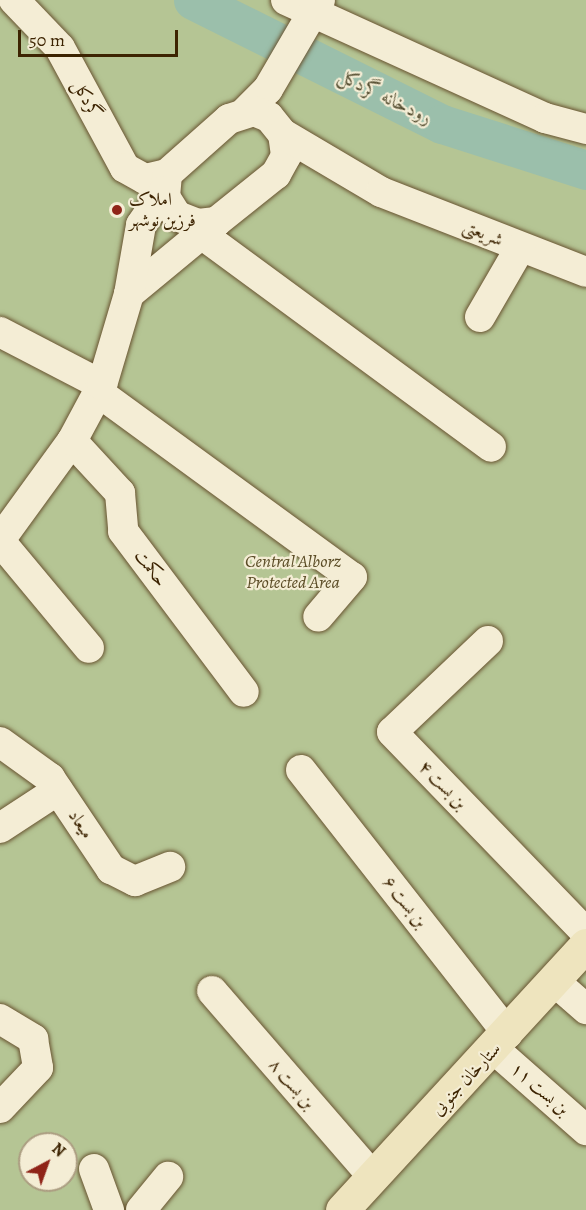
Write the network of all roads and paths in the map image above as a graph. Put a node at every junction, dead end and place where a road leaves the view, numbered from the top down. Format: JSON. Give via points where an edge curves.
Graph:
{"nodes":[{"id":1,"x":14,"y":0,"type":"edge"},
{"id":2,"x":286,"y":0,"type":"edge"},
{"id":3,"x":310,"y":22,"type":"edge"},
{"id":4,"x":277,"y":110,"type":"junction"},
{"id":5,"x":586,"y":129,"type":"edge"},
{"id":6,"x":276,"y":174,"type":"junction"},
{"id":7,"x":166,"y":183,"type":"junction"},
{"id":8,"x":381,"y":192,"type":"junction"},
{"id":9,"x":208,"y":227,"type":"junction"},
{"id":10,"x":520,"y":248,"type":"junction"},
{"id":11,"x":586,"y":272,"type":"edge"},
{"id":12,"x":129,"y":294,"type":"junction"},
{"id":13,"x":480,"y":317,"type":"dead end"},
{"id":14,"x":0,"y":332,"type":"edge"},
{"id":15,"x":100,"y":389,"type":"junction"},
{"id":16,"x":72,"y":441,"type":"junction"},
{"id":17,"x":490,"y":447,"type":"dead end"},
{"id":18,"x":0,"y":540,"type":"edge"},
{"id":19,"x":318,"y":617,"type":"dead end"},
{"id":20,"x":488,"y":640,"type":"dead end"},
{"id":21,"x":89,"y":648,"type":"dead end"},
{"id":22,"x":244,"y":692,"type":"dead end"},
{"id":23,"x":0,"y":742,"type":"edge"},
{"id":24,"x":301,"y":770,"type":"dead end"},
{"id":25,"x":58,"y":790,"type":"junction"},
{"id":26,"x":0,"y":828,"type":"edge"},
{"id":27,"x":170,"y":867,"type":"dead end"},
{"id":28,"x":586,"y":933,"type":"edge"},
{"id":29,"x":586,"y":945,"type":"edge"},
{"id":30,"x":554,"y":981,"type":"junction"},
{"id":31,"x":212,"y":991,"type":"dead end"},
{"id":32,"x":586,"y":1009,"type":"edge"},
{"id":33,"x":0,"y":1019,"type":"edge"},
{"id":34,"x":501,"y":1041,"type":"junction"},
{"id":35,"x":0,"y":1108,"type":"edge"},
{"id":36,"x":586,"y":1130,"type":"edge"},
{"id":37,"x":94,"y":1169,"type":"dead end"},
{"id":38,"x":373,"y":1177,"type":"junction"},
{"id":39,"x":168,"y":1178,"type":"dead end"},
{"id":40,"x":109,"y":1210,"type":"edge"},
{"id":41,"x":141,"y":1210,"type":"edge"},
{"id":42,"x":342,"y":1210,"type":"edge"}],
"edges":[{"from":1,"to":7,"type":"street","name":"گردکل","via":[[60,48],[125,168],[145,179]]},
{"from":2,"to":3,"type":"street"},
{"from":3,"to":4,"type":"street"},
{"from":3,"to":5,"type":"street","via":[[545,118]]},
{"from":4,"to":6,"type":"street","via":[[286,156]]},
{"from":4,"to":7,"type":"street","via":[[246,111],[229,119]]},
{"from":4,"to":8,"type":"street"},
{"from":6,"to":8,"type":"street","via":[[295,169],[351,191]]},
{"from":6,"to":9,"type":"street"},
{"from":7,"to":9,"type":"street","via":[[177,216]]},
{"from":7,"to":12,"type":"street","via":[[141,225]]},
{"from":8,"to":10,"type":"street","name":"شریعتی"},
{"from":9,"to":12,"type":"street"},
{"from":9,"to":17,"type":"street"},
{"from":10,"to":11,"type":"street","name":"شریعتی"},
{"from":10,"to":13,"type":"street"},
{"from":12,"to":15,"type":"street"},
{"from":14,"to":15,"type":"street"},
{"from":15,"to":16,"type":"street"},
{"from":15,"to":19,"type":"street","via":[[352,577]]},
{"from":16,"to":18,"type":"street"},
{"from":16,"to":22,"type":"street","name":"حکمت","via":[[120,493],[123,531]]},
{"from":18,"to":21,"type":"street"},
{"from":20,"to":28,"type":"street","name":"بن بست ۴","via":[[392,732]]},
{"from":23,"to":25,"type":"street","name":"میعاد","via":[[50,778]]},
{"from":24,"to":34,"type":"street","name":"بن بست ۶"},
{"from":25,"to":26,"type":"street"},
{"from":25,"to":27,"type":"street","name":"میعاد","via":[[111,869],[135,880]]},
{"from":29,"to":30,"type":"main road","name":"ستارخان جنوبی"},
{"from":30,"to":32,"type":"street"},
{"from":30,"to":34,"type":"main road","name":"ستارخان جنوبی"},
{"from":31,"to":38,"type":"street","name":"بن بست ۸"},
{"from":33,"to":35,"type":"street","via":[[33,1039],[38,1068]]},
{"from":34,"to":36,"type":"street","name":"بن بست ۱۱"},
{"from":34,"to":38,"type":"main road","name":"ستارخان جنوبی"},
{"from":37,"to":40,"type":"street"},
{"from":38,"to":42,"type":"main road","name":"ستارخان جنوبی"},
{"from":39,"to":41,"type":"street"}]}
